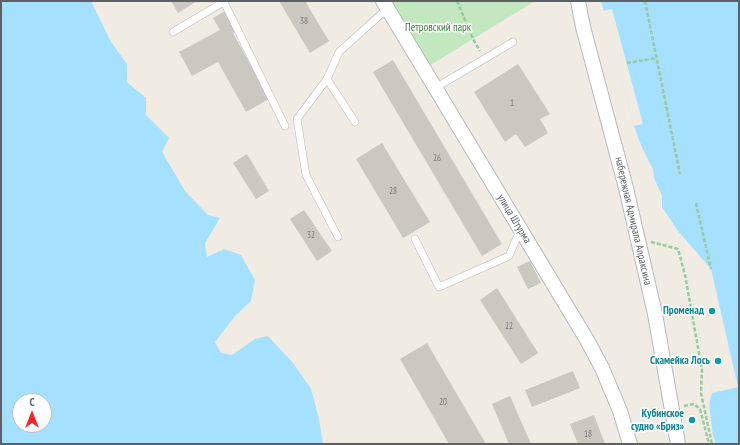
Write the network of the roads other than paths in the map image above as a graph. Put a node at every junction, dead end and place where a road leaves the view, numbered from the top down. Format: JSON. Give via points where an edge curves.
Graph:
{"nodes":[{"id":1,"x":224,"y":1,"type":"edge"},
{"id":2,"x":578,"y":1,"type":"edge"},
{"id":3,"x":386,"y":5,"type":"edge"},
{"id":4,"x":173,"y":32,"type":"dead end"},
{"id":5,"x":513,"y":42,"type":"dead end"},
{"id":6,"x":327,"y":80,"type":"junction"},
{"id":7,"x":435,"y":88,"type":"junction"},
{"id":8,"x":355,"y":122,"type":"dead end"},
{"id":9,"x":285,"y":126,"type":"dead end"},
{"id":10,"x":520,"y":230,"type":"junction"},
{"id":11,"x":338,"y":237,"type":"dead end"},
{"id":12,"x":415,"y":239,"type":"dead end"},
{"id":13,"x":630,"y":444,"type":"edge"},
{"id":14,"x":678,"y":444,"type":"edge"}],
"edges":[{"from":1,"to":4,"type":"lane"},
{"from":1,"to":9,"type":"lane"},
{"from":2,"to":14,"type":"street","name":"набережная Адмирала Апраксина","via":[[655,314]]},
{"from":3,"to":6,"type":"lane","via":[[339,52]]},
{"from":3,"to":7,"type":"street","name":"улица Штурма"},
{"from":5,"to":7,"type":"lane"},
{"from":6,"to":8,"type":"lane"},
{"from":6,"to":11,"type":"lane","via":[[297,119],[306,175]]},
{"from":7,"to":10,"type":"street","name":"улица Штурма"},
{"from":10,"to":12,"type":"lane","via":[[509,256],[439,287]]},
{"from":10,"to":13,"type":"street","name":"улица Штурма","via":[[602,368],[620,411]]}]}
